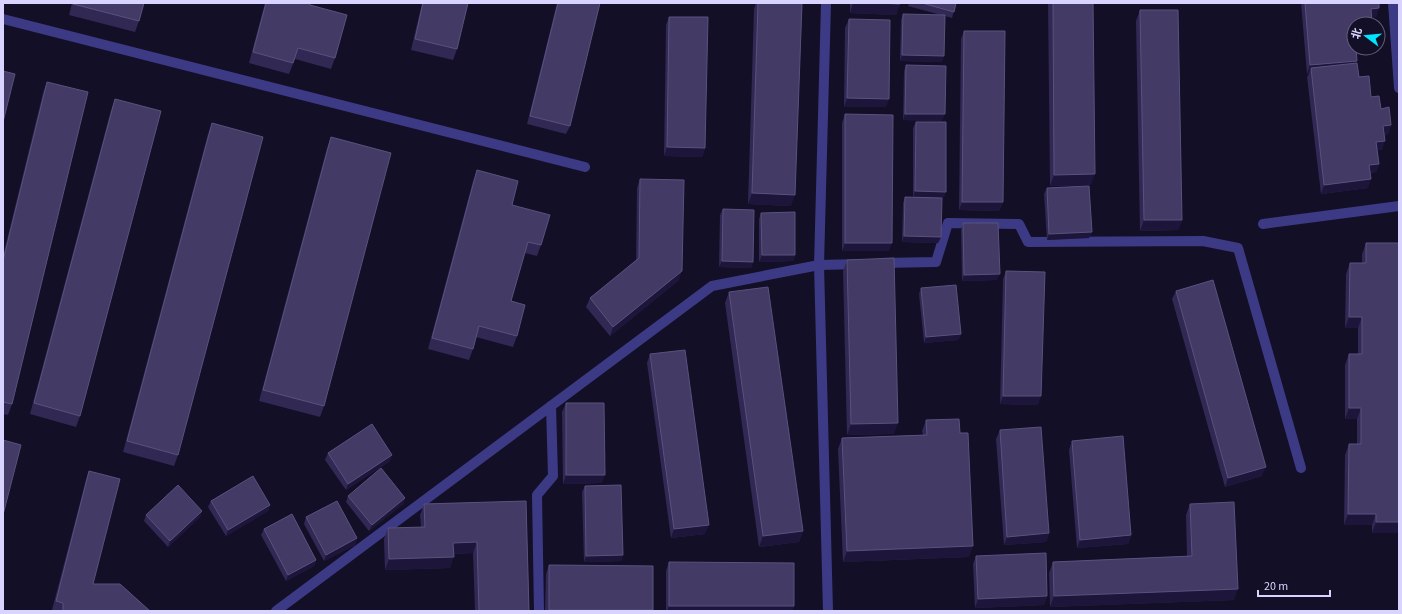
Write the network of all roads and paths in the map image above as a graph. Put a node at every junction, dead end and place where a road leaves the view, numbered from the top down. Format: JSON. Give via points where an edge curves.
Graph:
{"nodes":[{"id":1,"x":826,"y":3,"type":"edge"},
{"id":2,"x":1393,"y":3,"type":"edge"},
{"id":3,"x":3,"y":19,"type":"edge"},
{"id":4,"x":1399,"y":88,"type":"edge"},
{"id":5,"x":585,"y":168,"type":"dead end"},
{"id":6,"x":1399,"y":206,"type":"edge"},
{"id":7,"x":1263,"y":224,"type":"dead end"},
{"id":8,"x":819,"y":265,"type":"junction"},
{"id":9,"x":551,"y":406,"type":"junction"},
{"id":10,"x":1301,"y":468,"type":"dead end"},
{"id":11,"x":276,"y":611,"type":"edge"},
{"id":12,"x":539,"y":611,"type":"edge"},
{"id":13,"x":828,"y":611,"type":"edge"}],
"edges":[{"from":1,"to":8,"type":"street"},
{"from":2,"to":4,"type":"street"},
{"from":3,"to":5,"type":"street"},
{"from":6,"to":7,"type":"street"},
{"from":8,"to":9,"type":"street","via":[[712,286]]},
{"from":8,"to":10,"type":"street","via":[[936,262],[948,223],[1019,224],[1028,242],[1203,241],[1238,248]]},
{"from":8,"to":13,"type":"street"},
{"from":9,"to":11,"type":"street"},
{"from":9,"to":12,"type":"street","via":[[553,476],[537,495]]}]}
